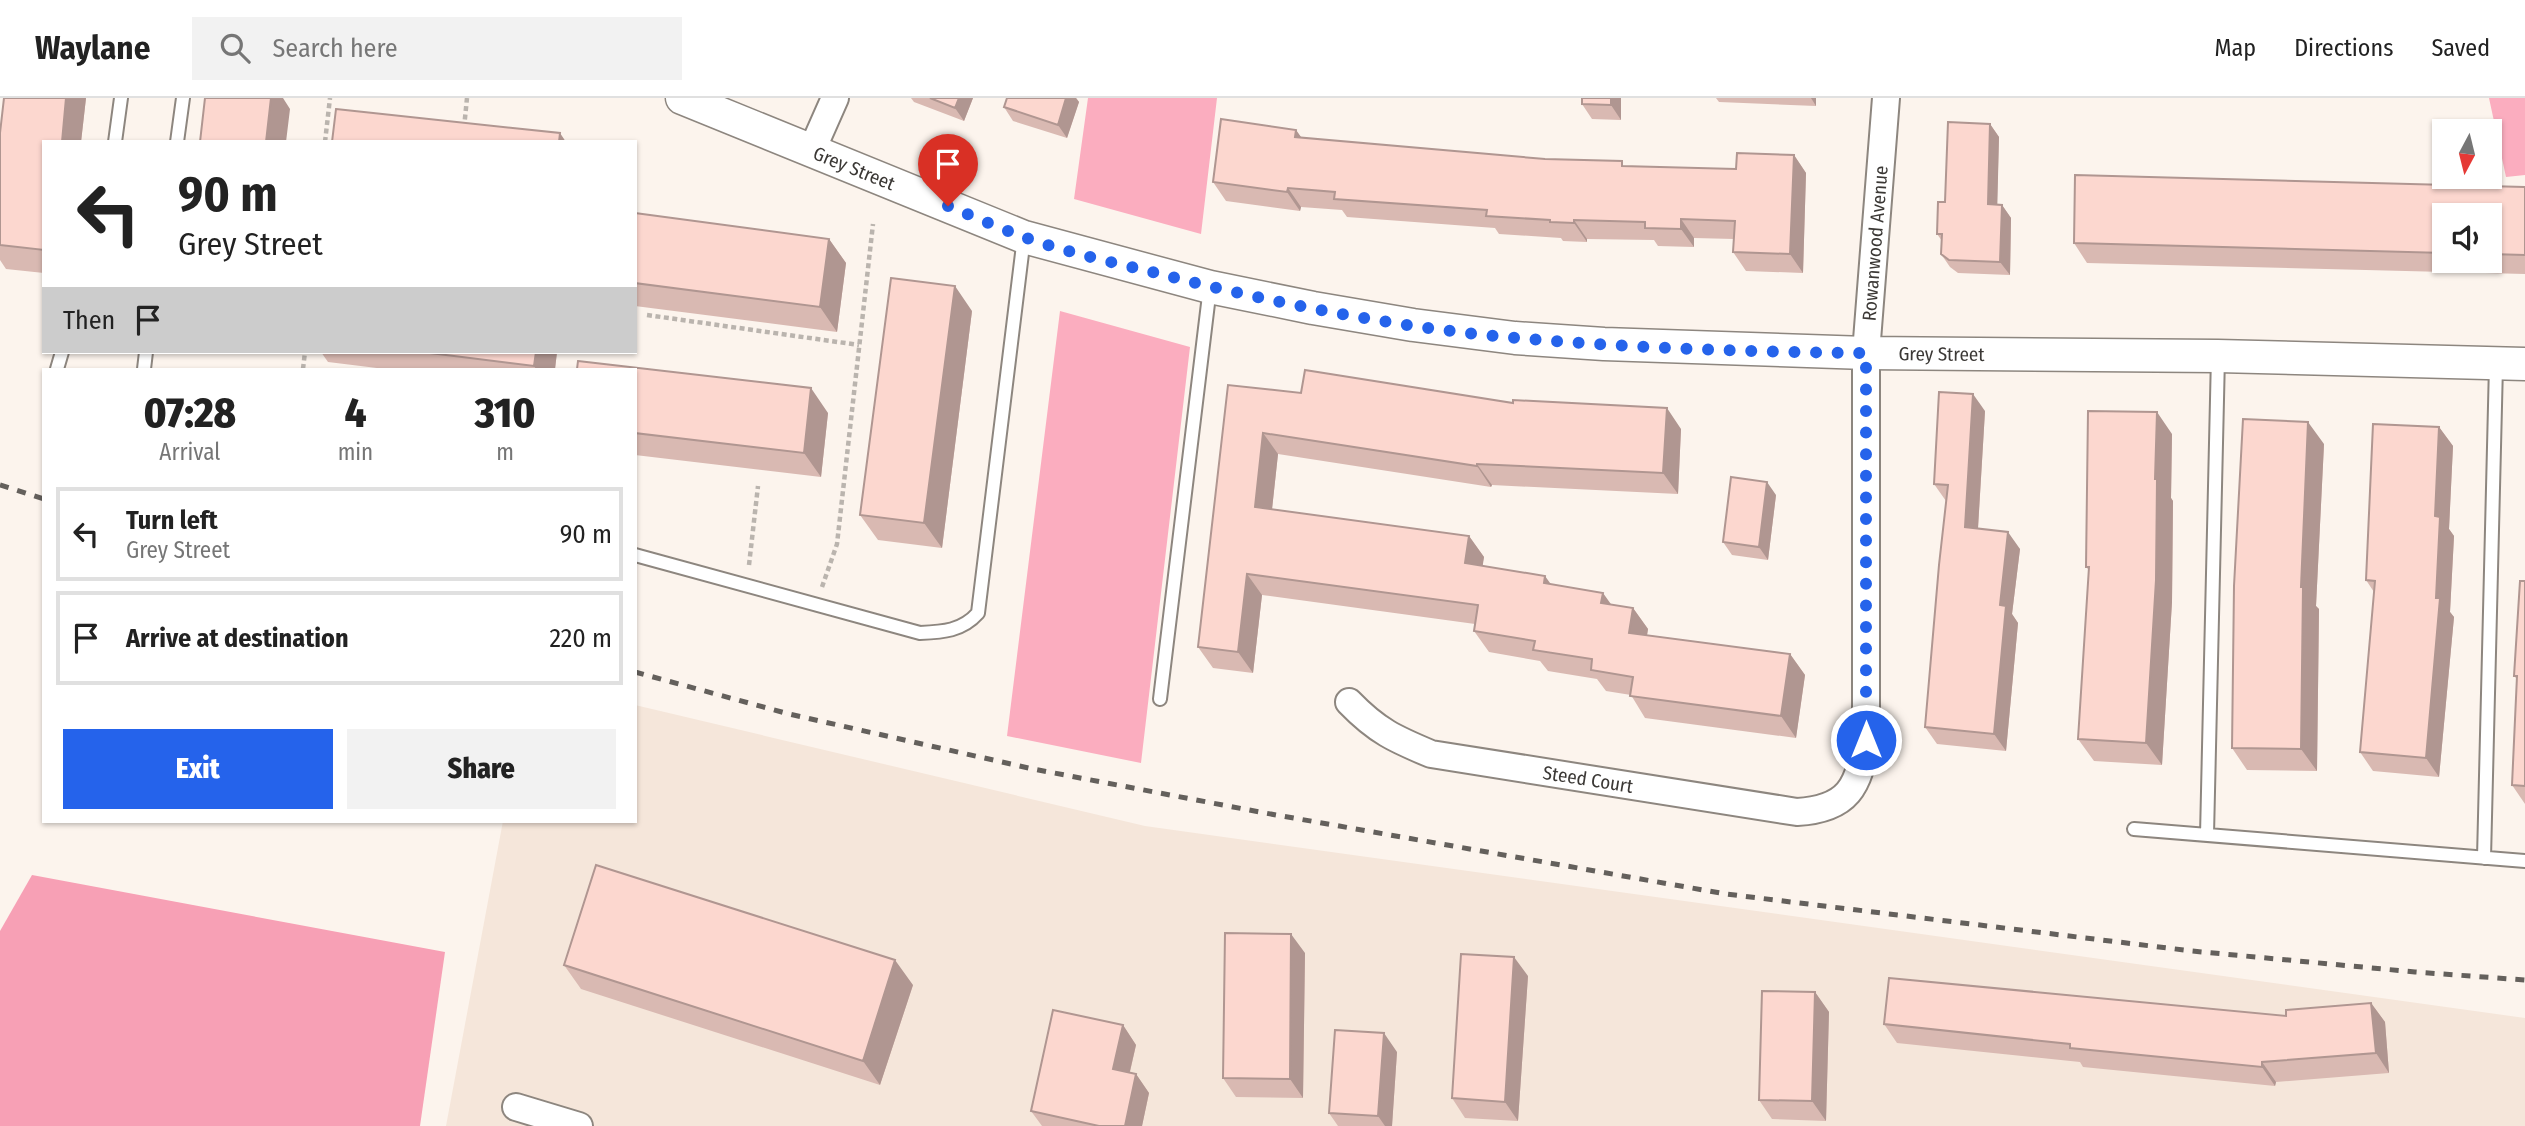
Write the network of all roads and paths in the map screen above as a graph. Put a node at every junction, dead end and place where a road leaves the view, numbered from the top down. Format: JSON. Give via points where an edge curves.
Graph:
{"nodes":[{"id":1,"x":121,"y":98,"type":"edge"},
{"id":2,"x":183,"y":98,"type":"edge"},
{"id":3,"x":330,"y":98,"type":"edge"},
{"id":4,"x":467,"y":98,"type":"edge"},
{"id":5,"x":682,"y":98,"type":"edge"},
{"id":6,"x":835,"y":98,"type":"edge"},
{"id":7,"x":1886,"y":98,"type":"edge"},
{"id":8,"x":462,"y":139,"type":"edge"},
{"id":9,"x":115,"y":140,"type":"edge"},
{"id":10,"x":177,"y":140,"type":"edge"},
{"id":11,"x":325,"y":140,"type":"edge"},
{"id":12,"x":812,"y":150,"type":"junction"},
{"id":13,"x":873,"y":224,"type":"dead end"},
{"id":14,"x":1024,"y":237,"type":"junction"},
{"id":15,"x":1210,"y":287,"type":"junction"},
{"id":16,"x":646,"y":315,"type":"dead end"},
{"id":17,"x":859,"y":345,"type":"junction"},
{"id":18,"x":1866,"y":353,"type":"junction"},
{"id":19,"x":2218,"y":356,"type":"junction"},
{"id":20,"x":2510,"y":363,"type":"edge"},
{"id":21,"x":758,"y":486,"type":"dead end"},
{"id":22,"x":637,"y":556,"type":"edge"},
{"id":23,"x":747,"y":586,"type":"junction"},
{"id":24,"x":816,"y":604,"type":"junction"},
{"id":25,"x":1160,"y":699,"type":"dead end"},
{"id":26,"x":1349,"y":702,"type":"dead end"},
{"id":27,"x":1840,"y":799,"type":"joint"},
{"id":28,"x":2134,"y":829,"type":"dead end"},
{"id":29,"x":2207,"y":835,"type":"junction"},
{"id":30,"x":2484,"y":858,"type":"junction"},
{"id":31,"x":2525,"y":861,"type":"edge"},
{"id":32,"x":516,"y":1107,"type":"dead end"},
{"id":33,"x":579,"y":1126,"type":"edge"}],
"edges":[{"from":1,"to":9,"type":"lane"},
{"from":2,"to":10,"type":"lane"},
{"from":3,"to":11,"type":"path"},
{"from":4,"to":8,"type":"path"},
{"from":5,"to":12,"type":"street","name":"Grey Street"},
{"from":6,"to":12,"type":"street"},
{"from":7,"to":18,"type":"street","name":"Rowanwood Avenue"},
{"from":12,"to":14,"type":"street","name":"Grey Street"},
{"from":13,"to":17,"type":"path"},
{"from":14,"to":15,"type":"street","name":"Grey Street"},
{"from":14,"to":24,"type":"lane","via":[[978,614],[968,624],[947,632],[920,633]]},
{"from":15,"to":18,"type":"street","name":"Grey Street","via":[[1413,325],[1515,338]]},
{"from":15,"to":25,"type":"lane"},
{"from":16,"to":17,"type":"path"},
{"from":17,"to":24,"type":"path","via":[[837,544]]},
{"from":18,"to":19,"type":"street","name":"Grey Street"},
{"from":18,"to":27,"type":"street","name":"Rowanwood Avenue","via":[[1866,740],[1862,770],[1854,788]]},
{"from":19,"to":20,"type":"street","name":"Grey Street"},
{"from":19,"to":29,"type":"lane"},
{"from":20,"to":30,"type":"lane"},
{"from":21,"to":23,"type":"path"},
{"from":22,"to":23,"type":"lane"},
{"from":23,"to":24,"type":"lane"},
{"from":26,"to":27,"type":"street","name":"Steed Court","via":[[1392,738],[1431,754],[1797,812],[1817,811]]},
{"from":28,"to":29,"type":"lane"},
{"from":29,"to":30,"type":"lane"},
{"from":30,"to":31,"type":"lane"},
{"from":32,"to":33,"type":"street"}]}
